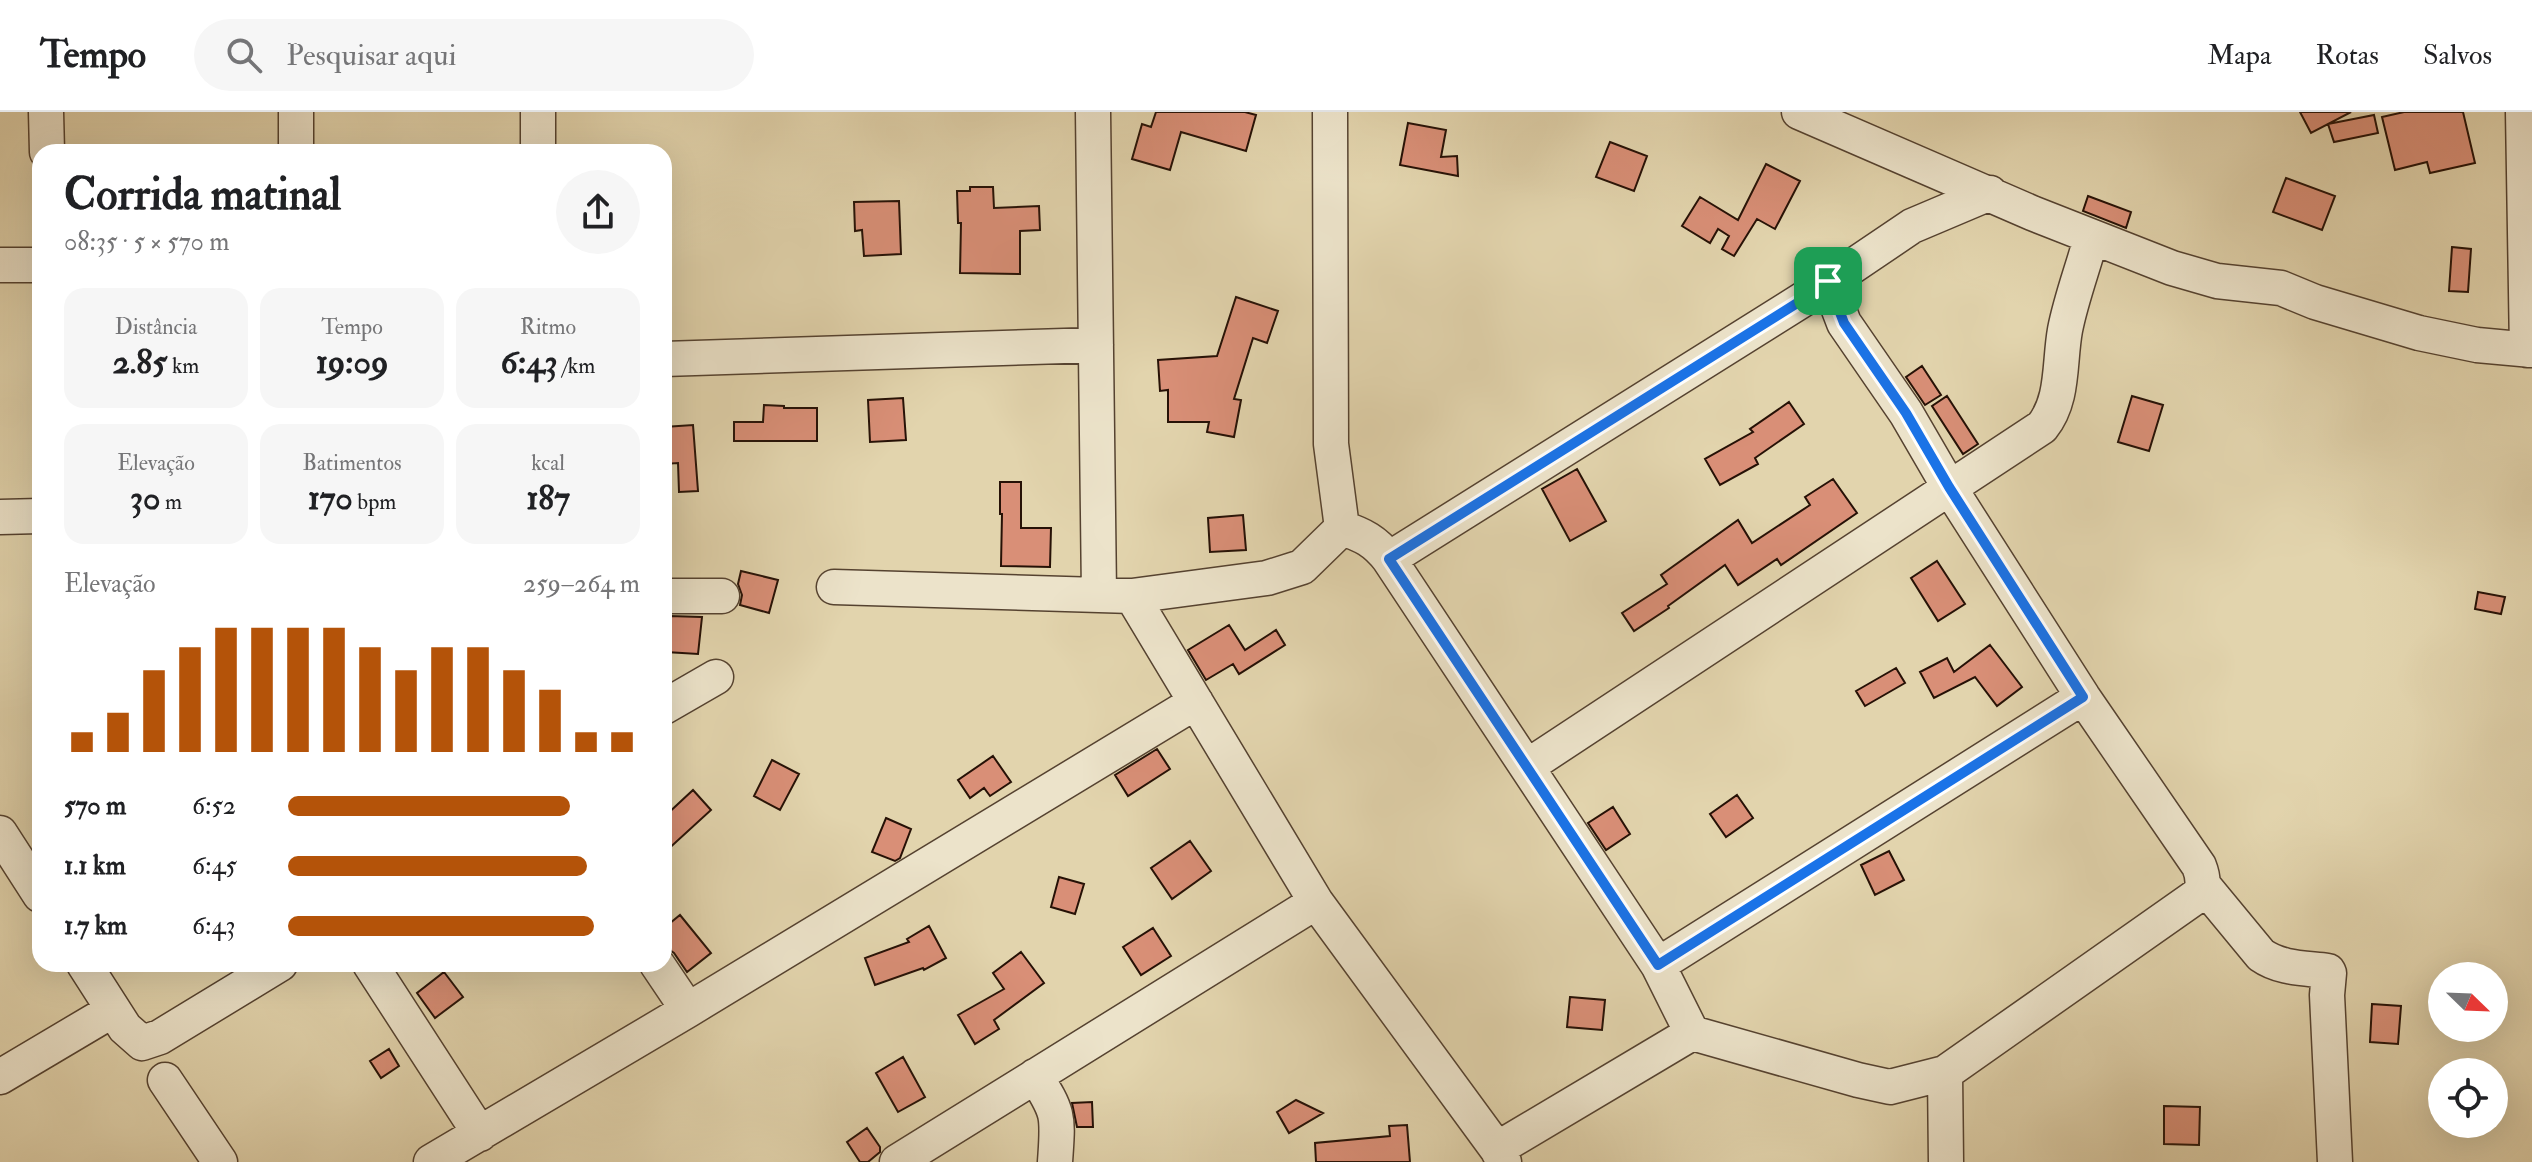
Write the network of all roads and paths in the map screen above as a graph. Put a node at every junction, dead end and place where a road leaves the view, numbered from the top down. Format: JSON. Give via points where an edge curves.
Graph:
{"nodes":[{"id":1,"x":46,"y":112,"type":"edge"},
{"id":2,"x":296,"y":112,"type":"edge"},
{"id":3,"x":538,"y":112,"type":"edge"},
{"id":4,"x":1093,"y":112,"type":"edge"},
{"id":5,"x":1330,"y":112,"type":"edge"},
{"id":6,"x":1799,"y":112,"type":"edge"},
{"id":7,"x":2517,"y":122,"type":"edge"},
{"id":8,"x":47,"y":144,"type":"edge"},
{"id":9,"x":296,"y":144,"type":"edge"},
{"id":10,"x":538,"y":144,"type":"edge"},
{"id":11,"x":1990,"y":193,"type":"junction"},
{"id":12,"x":2091,"y":238,"type":"junction"},
{"id":13,"x":0,"y":265,"type":"edge"},
{"id":14,"x":32,"y":265,"type":"edge"},
{"id":15,"x":1828,"y":281,"type":"junction"},
{"id":16,"x":1793,"y":306,"type":"junction"},
{"id":17,"x":1844,"y":323,"type":"junction"},
{"id":18,"x":1096,"y":345,"type":"junction"},
{"id":19,"x":2530,"y":350,"type":"edge"},
{"id":20,"x":672,"y":359,"type":"edge"},
{"id":21,"x":1949,"y":487,"type":"junction"},
{"id":22,"x":32,"y":516,"type":"edge"},
{"id":23,"x":0,"y":517,"type":"edge"},
{"id":24,"x":1342,"y":528,"type":"junction"},
{"id":25,"x":1389,"y":559,"type":"junction"},
{"id":26,"x":834,"y":587,"type":"dead end"},
{"id":27,"x":1115,"y":595,"type":"junction"},
{"id":28,"x":672,"y":596,"type":"edge"},
{"id":29,"x":722,"y":596,"type":"dead end"},
{"id":30,"x":716,"y":677,"type":"dead end"},
{"id":31,"x":2083,"y":697,"type":"junction"},
{"id":32,"x":672,"y":702,"type":"edge"},
{"id":33,"x":1196,"y":702,"type":"junction"},
{"id":34,"x":1528,"y":766,"type":"junction"},
{"id":35,"x":0,"y":833,"type":"edge"},
{"id":36,"x":32,"y":883,"type":"edge"},
{"id":37,"x":2204,"y":886,"type":"junction"},
{"id":38,"x":1316,"y":902,"type":"junction"},
{"id":39,"x":1658,"y":965,"type":"junction"},
{"id":40,"x":89,"y":972,"type":"edge"},
{"id":41,"x":267,"y":972,"type":"edge"},
{"id":42,"x":375,"y":972,"type":"edge"},
{"id":43,"x":662,"y":972,"type":"edge"},
{"id":44,"x":113,"y":1010,"type":"junction"},
{"id":45,"x":688,"y":1010,"type":"junction"},
{"id":46,"x":1692,"y":1033,"type":"junction"},
{"id":47,"x":1945,"y":1073,"type":"junction"},
{"id":48,"x":1035,"y":1076,"type":"junction"},
{"id":49,"x":0,"y":1077,"type":"edge"},
{"id":50,"x":165,"y":1080,"type":"dead end"},
{"id":51,"x":480,"y":1134,"type":"junction"},
{"id":52,"x":1500,"y":1155,"type":"edge"},
{"id":53,"x":220,"y":1162,"type":"edge"},
{"id":54,"x":431,"y":1162,"type":"edge"},
{"id":55,"x":897,"y":1162,"type":"edge"},
{"id":56,"x":1055,"y":1162,"type":"edge"},
{"id":57,"x":1946,"y":1162,"type":"edge"},
{"id":58,"x":2335,"y":1162,"type":"edge"}],
"edges":[{"from":1,"to":8,"type":"street"},
{"from":2,"to":9,"type":"street"},
{"from":3,"to":10,"type":"street"},
{"from":4,"to":18,"type":"street"},
{"from":5,"to":24,"type":"street","via":[[1331,444]]},
{"from":6,"to":11,"type":"street"},
{"from":7,"to":19,"type":"street"},
{"from":11,"to":12,"type":"street"},
{"from":11,"to":15,"type":"street","via":[[1912,226]]},
{"from":12,"to":19,"type":"street","via":[[2172,268],[2217,281],[2281,288],[2419,333]]},
{"from":12,"to":21,"type":"street","via":[[2065,329],[2057,399],[2049,419]]},
{"from":13,"to":14,"type":"street"},
{"from":15,"to":16,"type":"street"},
{"from":15,"to":17,"type":"street"},
{"from":16,"to":17,"type":"street"},
{"from":16,"to":25,"type":"street"},
{"from":17,"to":21,"type":"street"},
{"from":18,"to":20,"type":"street"},
{"from":18,"to":27,"type":"street"},
{"from":21,"to":31,"type":"street"},
{"from":21,"to":34,"type":"street"},
{"from":22,"to":23,"type":"street"},
{"from":24,"to":25,"type":"street","via":[[1367,537]]},
{"from":24,"to":27,"type":"street","via":[[1302,567],[1267,578]]},
{"from":25,"to":34,"type":"street"},
{"from":26,"to":27,"type":"street"},
{"from":27,"to":33,"type":"street"},
{"from":28,"to":29,"type":"street"},
{"from":30,"to":32,"type":"street"},
{"from":31,"to":37,"type":"street","via":[[2199,866]]},
{"from":31,"to":39,"type":"street"},
{"from":33,"to":38,"type":"street"},
{"from":33,"to":45,"type":"street"},
{"from":34,"to":39,"type":"street"},
{"from":35,"to":36,"type":"street"},
{"from":37,"to":47,"type":"street","via":[[2194,900]]},
{"from":37,"to":58,"type":"street","via":[[2268,960],[2329,973]]},
{"from":38,"to":48,"type":"street"},
{"from":38,"to":52,"type":"street"},
{"from":39,"to":46,"type":"street"},
{"from":40,"to":44,"type":"street"},
{"from":41,"to":44,"type":"street","via":[[142,1043]]},
{"from":42,"to":51,"type":"street"},
{"from":43,"to":45,"type":"street"},
{"from":44,"to":49,"type":"street"},
{"from":45,"to":51,"type":"street"},
{"from":46,"to":47,"type":"street","via":[[1890,1087]]},
{"from":46,"to":52,"type":"street"},
{"from":47,"to":57,"type":"street"},
{"from":48,"to":55,"type":"street"},
{"from":48,"to":56,"type":"street","via":[[1054,1105],[1058,1122]]},
{"from":50,"to":53,"type":"street"},
{"from":51,"to":54,"type":"street"}]}
